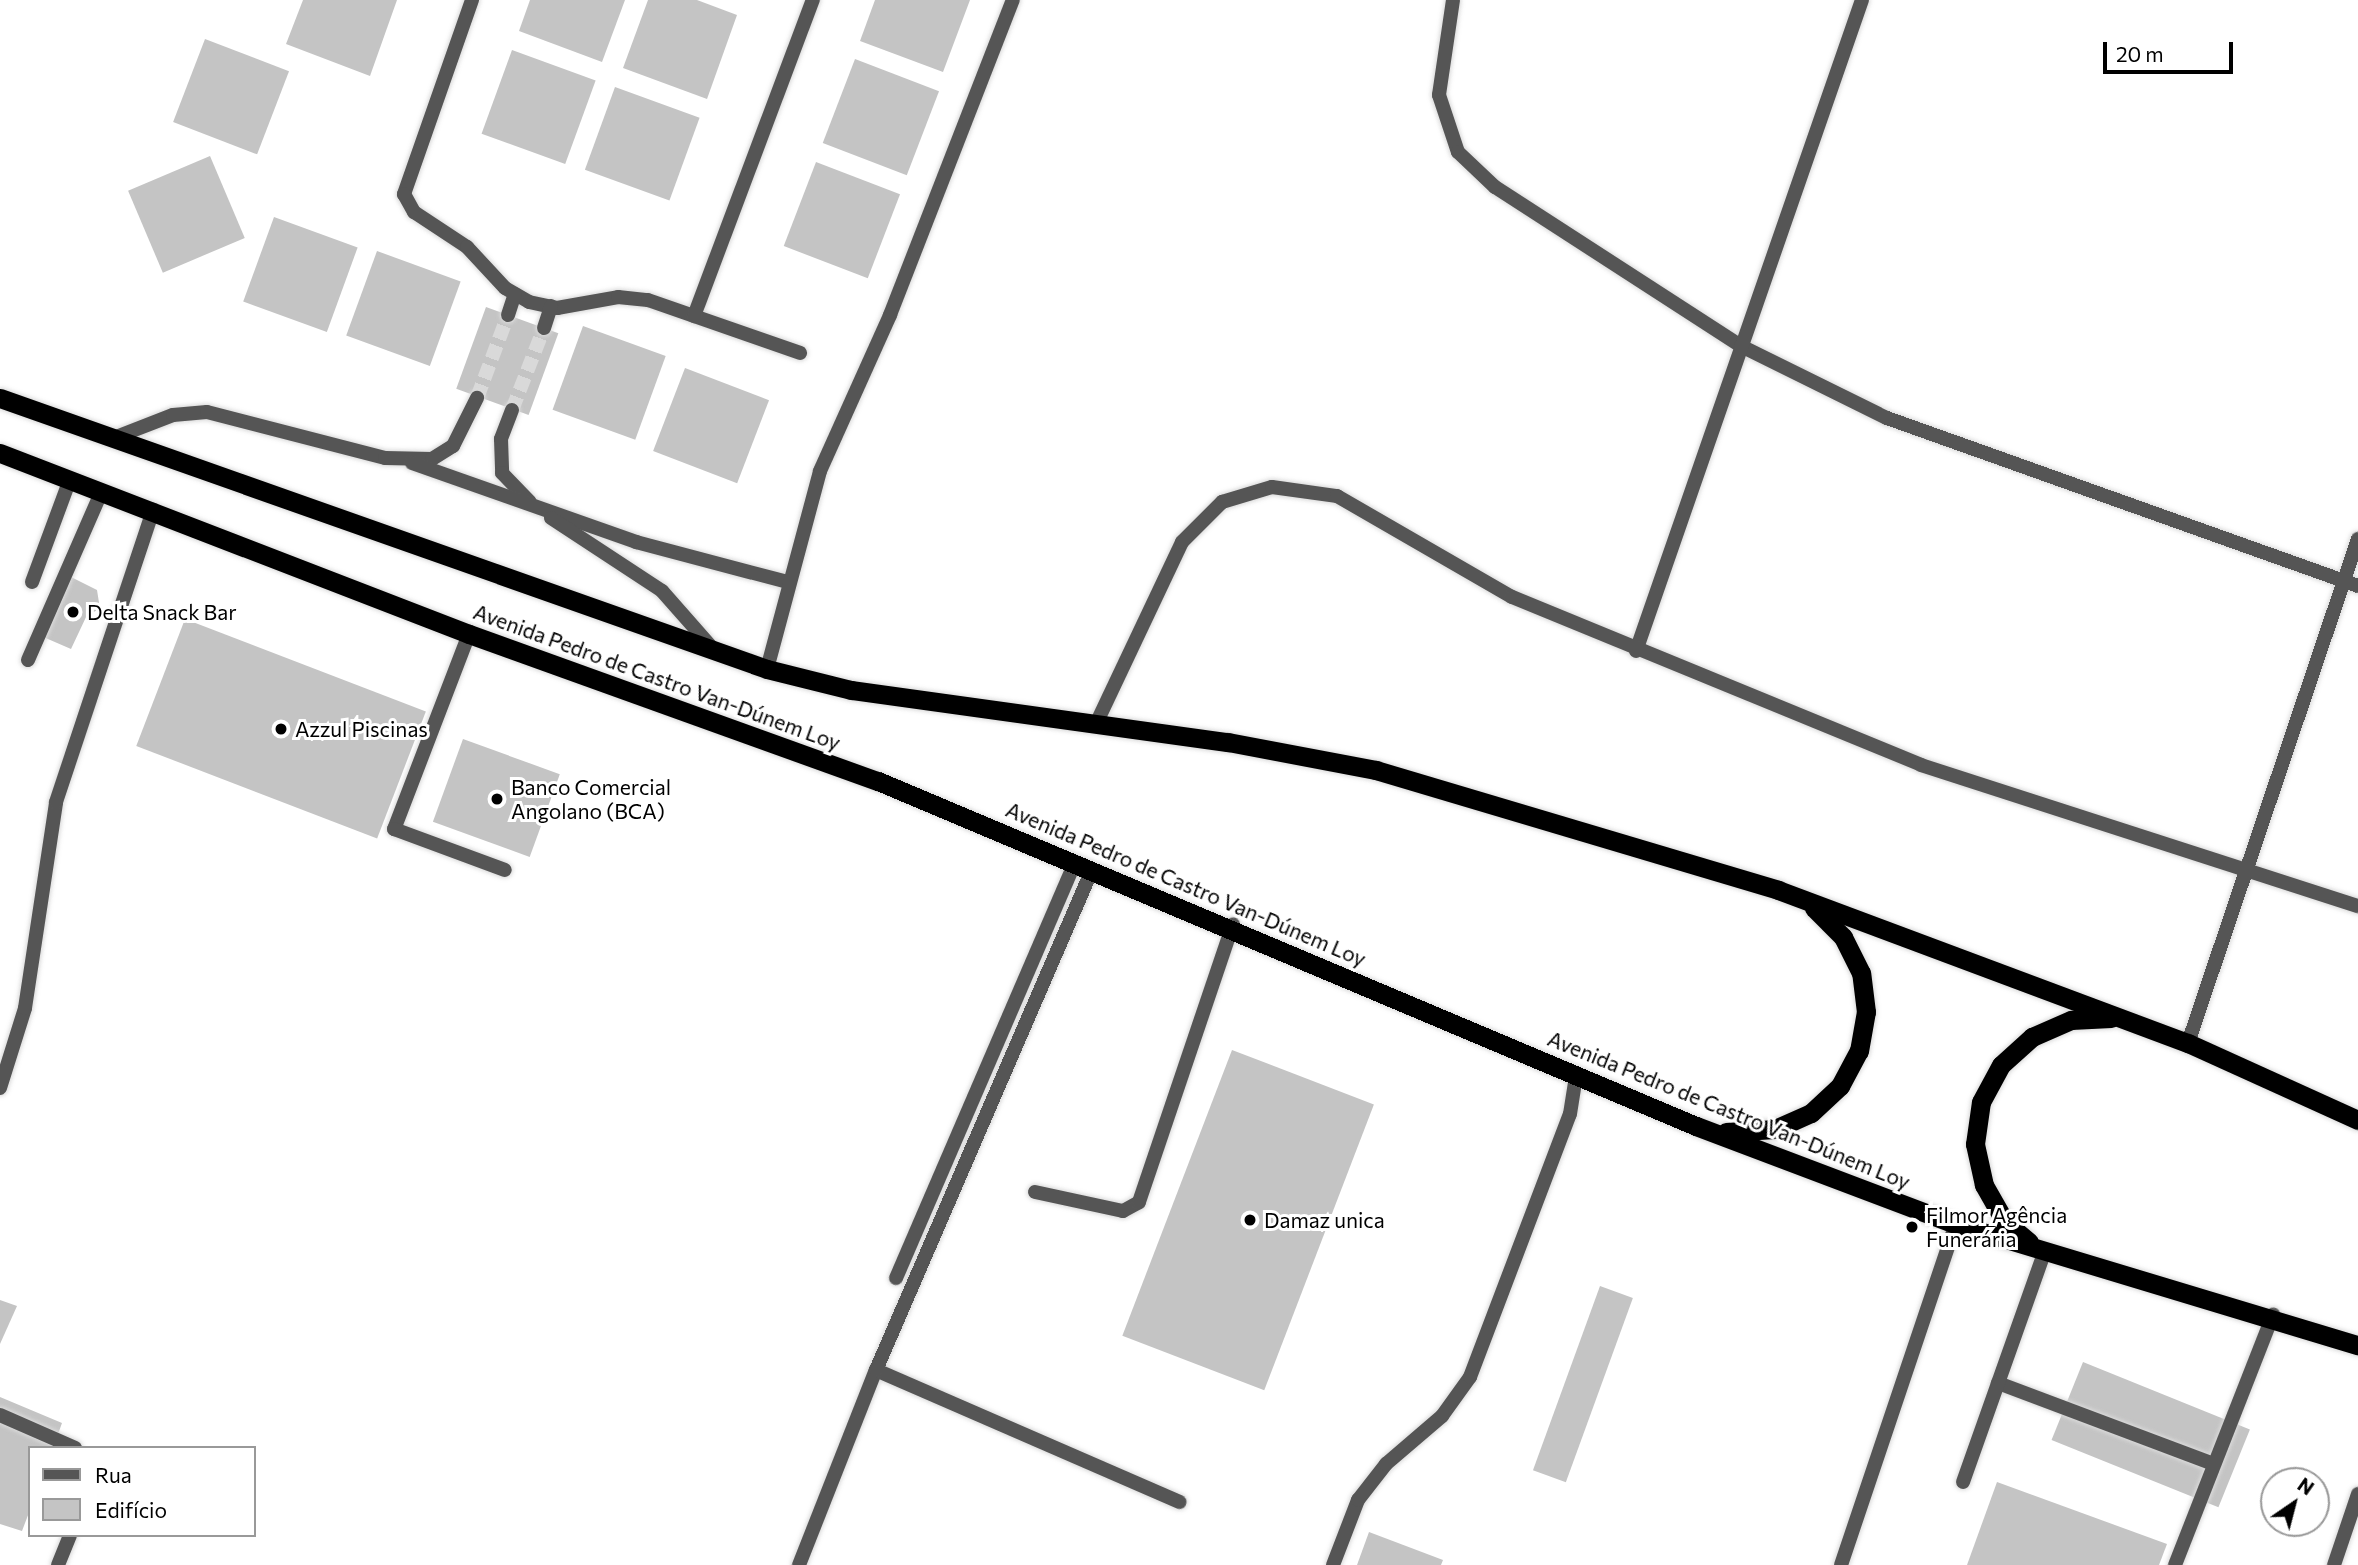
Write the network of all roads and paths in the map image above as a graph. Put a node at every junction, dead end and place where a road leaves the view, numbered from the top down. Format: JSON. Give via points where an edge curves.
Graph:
{"nodes":[{"id":1,"x":472,"y":0,"type":"edge"},
{"id":2,"x":813,"y":0,"type":"edge"},
{"id":3,"x":1013,"y":0,"type":"edge"},
{"id":4,"x":1453,"y":0,"type":"edge"},
{"id":5,"x":1862,"y":0,"type":"edge"},
{"id":6,"x":515,"y":294,"type":"junction"},
{"id":7,"x":551,"y":306,"type":"junction"},
{"id":8,"x":508,"y":315,"type":"tunnel mouth"},
{"id":9,"x":694,"y":316,"type":"junction"},
{"id":10,"x":544,"y":328,"type":"tunnel mouth"},
{"id":11,"x":1741,"y":346,"type":"junction"},
{"id":12,"x":800,"y":353,"type":"dead end"},
{"id":13,"x":0,"y":398,"type":"edge"},
{"id":14,"x":477,"y":398,"type":"tunnel mouth"},
{"id":15,"x":512,"y":410,"type":"tunnel mouth"},
{"id":16,"x":109,"y":440,"type":"junction"},
{"id":17,"x":0,"y":453,"type":"edge"},
{"id":18,"x":408,"y":462,"type":"junction"},
{"id":19,"x":70,"y":479,"type":"junction"},
{"id":20,"x":102,"y":491,"type":"junction"},
{"id":21,"x":538,"y":509,"type":"junction"},
{"id":22,"x":153,"y":510,"type":"junction"},
{"id":23,"x":2358,"y":539,"type":"edge"},
{"id":24,"x":2342,"y":580,"type":"junction"},
{"id":25,"x":32,"y":582,"type":"dead end"},
{"id":26,"x":788,"y":582,"type":"junction"},
{"id":27,"x":2358,"y":586,"type":"edge"},
{"id":28,"x":469,"y":634,"type":"junction"},
{"id":29,"x":714,"y":650,"type":"junction"},
{"id":30,"x":1636,"y":651,"type":"junction"},
{"id":31,"x":28,"y":660,"type":"dead end"},
{"id":32,"x":767,"y":669,"type":"junction"},
{"id":33,"x":1096,"y":724,"type":"junction"},
{"id":34,"x":1084,"y":866,"type":"junction"},
{"id":35,"x":505,"y":870,"type":"dead end"},
{"id":36,"x":2250,"y":873,"type":"junction"},
{"id":37,"x":1779,"y":890,"type":"junction"},
{"id":38,"x":2358,"y":906,"type":"edge"},
{"id":39,"x":1233,"y":925,"type":"junction"},
{"id":40,"x":2134,"y":1022,"type":"junction"},
{"id":41,"x":2188,"y":1044,"type":"junction"},
{"id":42,"x":1576,"y":1074,"type":"junction"},
{"id":43,"x":0,"y":1088,"type":"edge"},
{"id":44,"x":2358,"y":1120,"type":"edge"},
{"id":45,"x":1696,"y":1126,"type":"junction"},
{"id":46,"x":1035,"y":1192,"type":"dead end"},
{"id":47,"x":1956,"y":1224,"type":"junction"},
{"id":48,"x":2050,"y":1253,"type":"junction"},
{"id":49,"x":896,"y":1278,"type":"dead end"},
{"id":50,"x":2273,"y":1315,"type":"junction"},
{"id":51,"x":2358,"y":1345,"type":"edge"},
{"id":52,"x":876,"y":1370,"type":"junction"},
{"id":53,"x":1998,"y":1383,"type":"junction"},
{"id":54,"x":0,"y":1415,"type":"edge"},
{"id":55,"x":70,"y":1446,"type":"edge"},
{"id":56,"x":2213,"y":1464,"type":"junction"},
{"id":57,"x":1963,"y":1482,"type":"dead end"},
{"id":58,"x":2358,"y":1494,"type":"edge"},
{"id":59,"x":1180,"y":1502,"type":"dead end"},
{"id":60,"x":69,"y":1537,"type":"edge"},
{"id":61,"x":58,"y":1565,"type":"edge"},
{"id":62,"x":799,"y":1565,"type":"edge"},
{"id":63,"x":1334,"y":1565,"type":"edge"},
{"id":64,"x":1841,"y":1565,"type":"edge"},
{"id":65,"x":2175,"y":1565,"type":"edge"},
{"id":66,"x":2334,"y":1565,"type":"edge"}],
"edges":[{"from":1,"to":6,"type":"street","via":[[404,194],[414,212],[467,247]]},
{"from":2,"to":9,"type":"street"},
{"from":3,"to":26,"type":"street","via":[[890,315],[820,471]]},
{"from":4,"to":11,"type":"street","via":[[1439,94],[1458,152],[1495,187]]},
{"from":5,"to":11,"type":"street"},
{"from":6,"to":7,"type":"street"},
{"from":6,"to":8,"type":"street"},
{"from":7,"to":9,"type":"street","via":[[618,297]]},
{"from":7,"to":10,"type":"street"},
{"from":9,"to":12,"type":"street"},
{"from":11,"to":24,"type":"street","via":[[1887,418]]},
{"from":11,"to":30,"type":"street"},
{"from":13,"to":16,"type":"highway","name":"Avenida Pedro de Castro Van-Dúnem Loy"},
{"from":14,"to":18,"type":"street","via":[[453,446],[432,459]]},
{"from":15,"to":21,"type":"street","via":[[501,439],[502,472]]},
{"from":16,"to":18,"type":"street","via":[[173,415],[207,412]]},
{"from":16,"to":29,"type":"highway","name":"Avenida Pedro de Castro Van-Dúnem Loy"},
{"from":17,"to":19,"type":"highway","name":"Avenida Pedro de Castro Van-Dúnem Loy"},
{"from":18,"to":21,"type":"street"},
{"from":19,"to":20,"type":"highway","name":"Avenida Pedro de Castro Van-Dúnem Loy"},
{"from":19,"to":25,"type":"street"},
{"from":20,"to":22,"type":"highway","name":"Avenida Pedro de Castro Van-Dúnem Loy"},
{"from":20,"to":31,"type":"street"},
{"from":21,"to":26,"type":"street","via":[[685,557]]},
{"from":21,"to":29,"type":"street","via":[[662,591]]},
{"from":22,"to":28,"type":"highway","name":"Avenida Pedro de Castro Van-Dúnem Loy"},
{"from":22,"to":43,"type":"street","via":[[56,802],[25,1008]]},
{"from":23,"to":24,"type":"street"},
{"from":24,"to":27,"type":"street"},
{"from":24,"to":36,"type":"street"},
{"from":26,"to":32,"type":"street"},
{"from":28,"to":34,"type":"highway","name":"Avenida Pedro de Castro Van-Dúnem Loy","via":[[878,781]]},
{"from":28,"to":35,"type":"street","via":[[394,829]]},
{"from":29,"to":32,"type":"highway","name":"Avenida Pedro de Castro Van-Dúnem Loy"},
{"from":30,"to":33,"type":"street","via":[[1511,597],[1337,496],[1272,487],[1222,502],[1182,542]]},
{"from":30,"to":36,"type":"street","via":[[1921,765]]},
{"from":32,"to":33,"type":"highway","name":"Avenida Pedro de Castro Van-Dúnem Loy","via":[[851,690]]},
{"from":33,"to":37,"type":"highway","name":"Avenida Pedro de Castro Van-Dúnem Loy","via":[[1376,771]]},
{"from":34,"to":39,"type":"highway","name":"Avenida Pedro de Castro Van-Dúnem Loy"},
{"from":34,"to":49,"type":"street"},
{"from":34,"to":52,"type":"street"},
{"from":36,"to":38,"type":"street"},
{"from":36,"to":41,"type":"street"},
{"from":37,"to":40,"type":"highway","name":"Avenida Pedro de Castro Van-Dúnem Loy"},
{"from":37,"to":45,"type":"highway","via":[[1814,908],[1853,954],[1866,992],[1859,1051],[1827,1100],[1794,1122],[1735,1133]]},
{"from":39,"to":42,"type":"highway","name":"Avenida Pedro de Castro Van-Dúnem Loy"},
{"from":39,"to":46,"type":"street","via":[[1139,1202],[1123,1211]]},
{"from":40,"to":41,"type":"highway","name":"Avenida Pedro de Castro Van-Dúnem Loy"},
{"from":40,"to":48,"type":"highway","via":[[2092,1017],[2050,1027],[2015,1049],[1981,1102],[1977,1165],[1993,1205],[2020,1237]]},
{"from":41,"to":44,"type":"highway","name":"Avenida Pedro de Castro Van-Dúnem Loy"},
{"from":42,"to":45,"type":"highway","name":"Avenida Pedro de Castro Van-Dúnem Loy"},
{"from":42,"to":63,"type":"street","via":[[1570,1114],[1470,1377],[1442,1416],[1386,1464],[1358,1500]]},
{"from":45,"to":47,"type":"highway","name":"Avenida Pedro de Castro Van-Dúnem Loy"},
{"from":47,"to":48,"type":"highway","name":"Avenida Pedro de Castro Van-Dúnem Loy"},
{"from":47,"to":64,"type":"street"},
{"from":48,"to":50,"type":"highway","name":"Avenida Pedro de Castro Van-Dúnem Loy"},
{"from":48,"to":53,"type":"street"},
{"from":50,"to":51,"type":"highway","name":"Avenida Pedro de Castro Van-Dúnem Loy"},
{"from":50,"to":56,"type":"street"},
{"from":52,"to":59,"type":"street"},
{"from":52,"to":62,"type":"street"},
{"from":53,"to":56,"type":"street"},
{"from":53,"to":57,"type":"street"},
{"from":54,"to":55,"type":"street"},
{"from":56,"to":65,"type":"street"},
{"from":58,"to":66,"type":"street"},
{"from":60,"to":61,"type":"street"}]}
